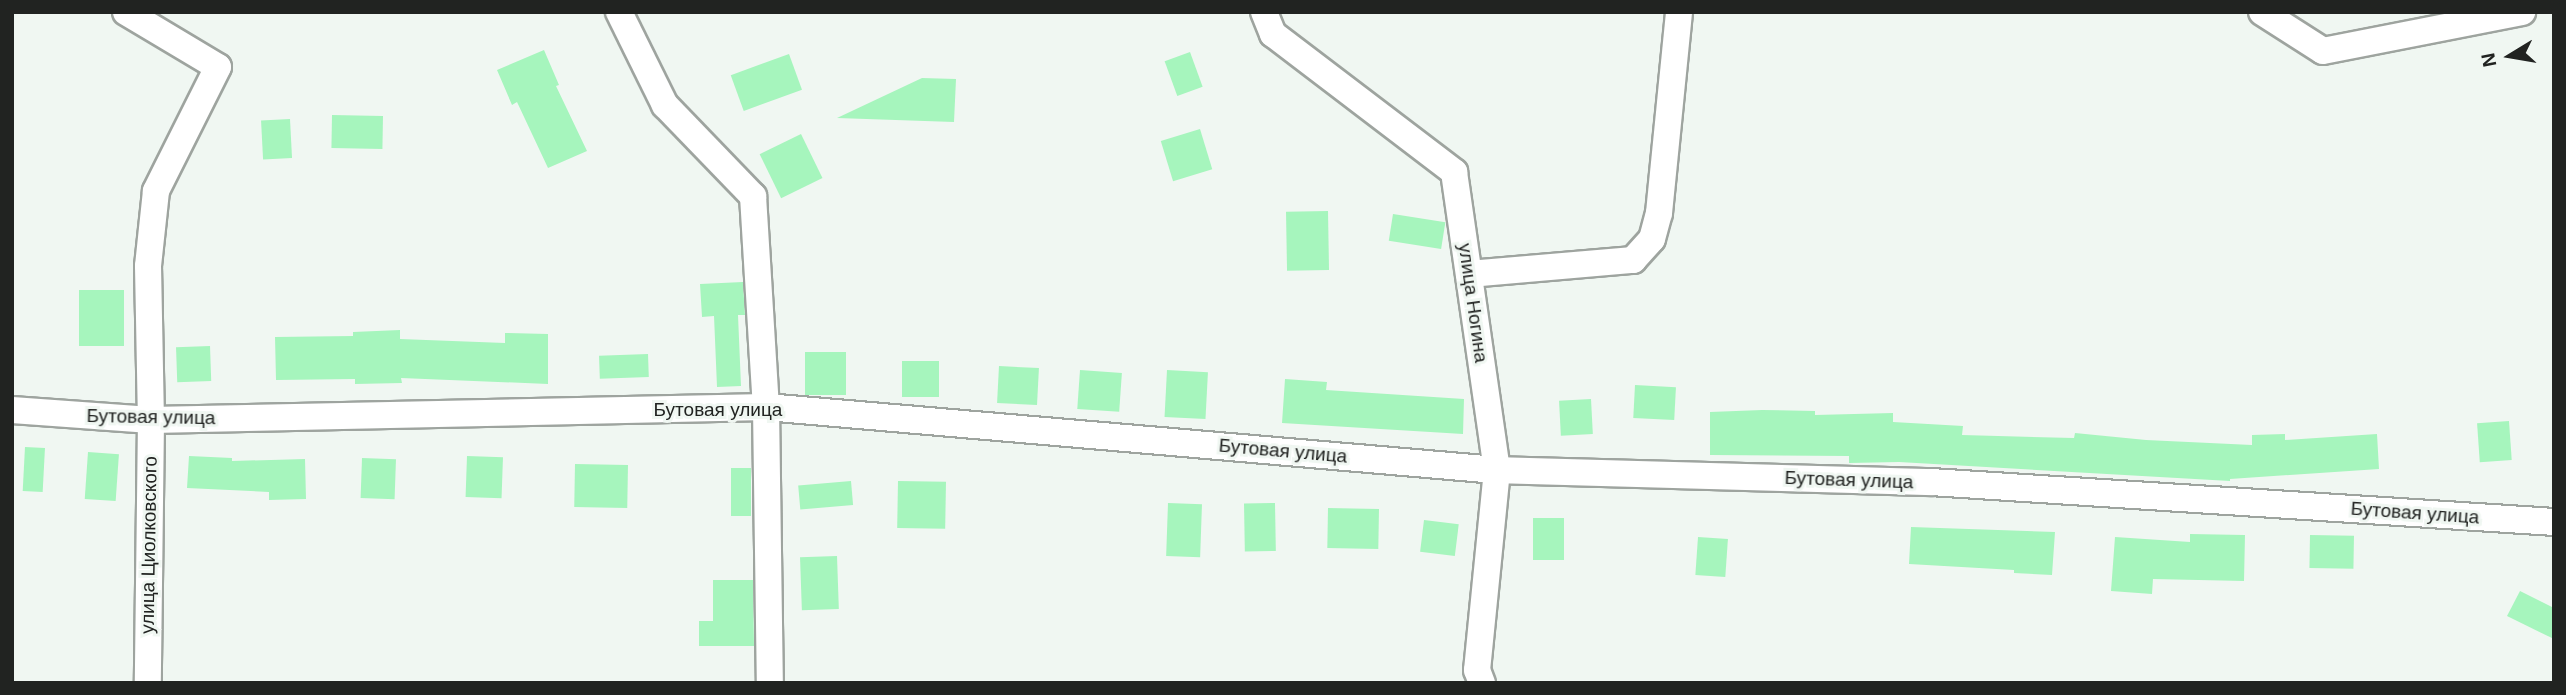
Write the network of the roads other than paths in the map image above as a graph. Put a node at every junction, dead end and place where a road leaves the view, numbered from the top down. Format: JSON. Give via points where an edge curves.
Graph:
{"nodes":[{"id":1,"x":126,"y":12,"type":"edge"},
{"id":2,"x":619,"y":12,"type":"edge"},
{"id":3,"x":1264,"y":12,"type":"edge"},
{"id":4,"x":1679,"y":12,"type":"edge"},
{"id":5,"x":2262,"y":12,"type":"edge"},
{"id":6,"x":2522,"y":12,"type":"edge"},
{"id":7,"x":1469,"y":274,"type":"junction"},
{"id":8,"x":766,"y":407,"type":"junction"},
{"id":9,"x":12,"y":410,"type":"edge"},
{"id":10,"x":151,"y":420,"type":"junction"},
{"id":11,"x":1496,"y":470,"type":"junction"},
{"id":12,"x":2554,"y":522,"type":"edge"},
{"id":13,"x":148,"y":683,"type":"edge"},
{"id":14,"x":770,"y":683,"type":"edge"},
{"id":15,"x":1482,"y":683,"type":"edge"}],
"edges":[{"from":1,"to":10,"type":"street","name":"улица Циолковского","via":[[218,67],[156,191],[148,266]]},
{"from":2,"to":8,"type":"street","via":[[665,105],[752,196]]},
{"from":3,"to":7,"type":"street","name":"улица Ногина","via":[[1273,34],[1454,172]]},
{"from":4,"to":7,"type":"street","via":[[1659,213],[1652,239],[1633,260]]},
{"from":5,"to":6,"type":"street","via":[[2323,51]]},
{"from":7,"to":11,"type":"street","name":"улица Ногина"},
{"from":8,"to":10,"type":"street","name":"Бутовая улица"},
{"from":8,"to":11,"type":"street","name":"Бутовая улица"},
{"from":8,"to":14,"type":"street"},
{"from":9,"to":10,"type":"street","name":"Бутовая улица"},
{"from":10,"to":13,"type":"street","name":"улица Циолковского"},
{"from":11,"to":12,"type":"street","name":"Бутовая улица","via":[[1931,482]]},
{"from":11,"to":15,"type":"street","name":"улица Ногина","via":[[1477,670]]}]}
